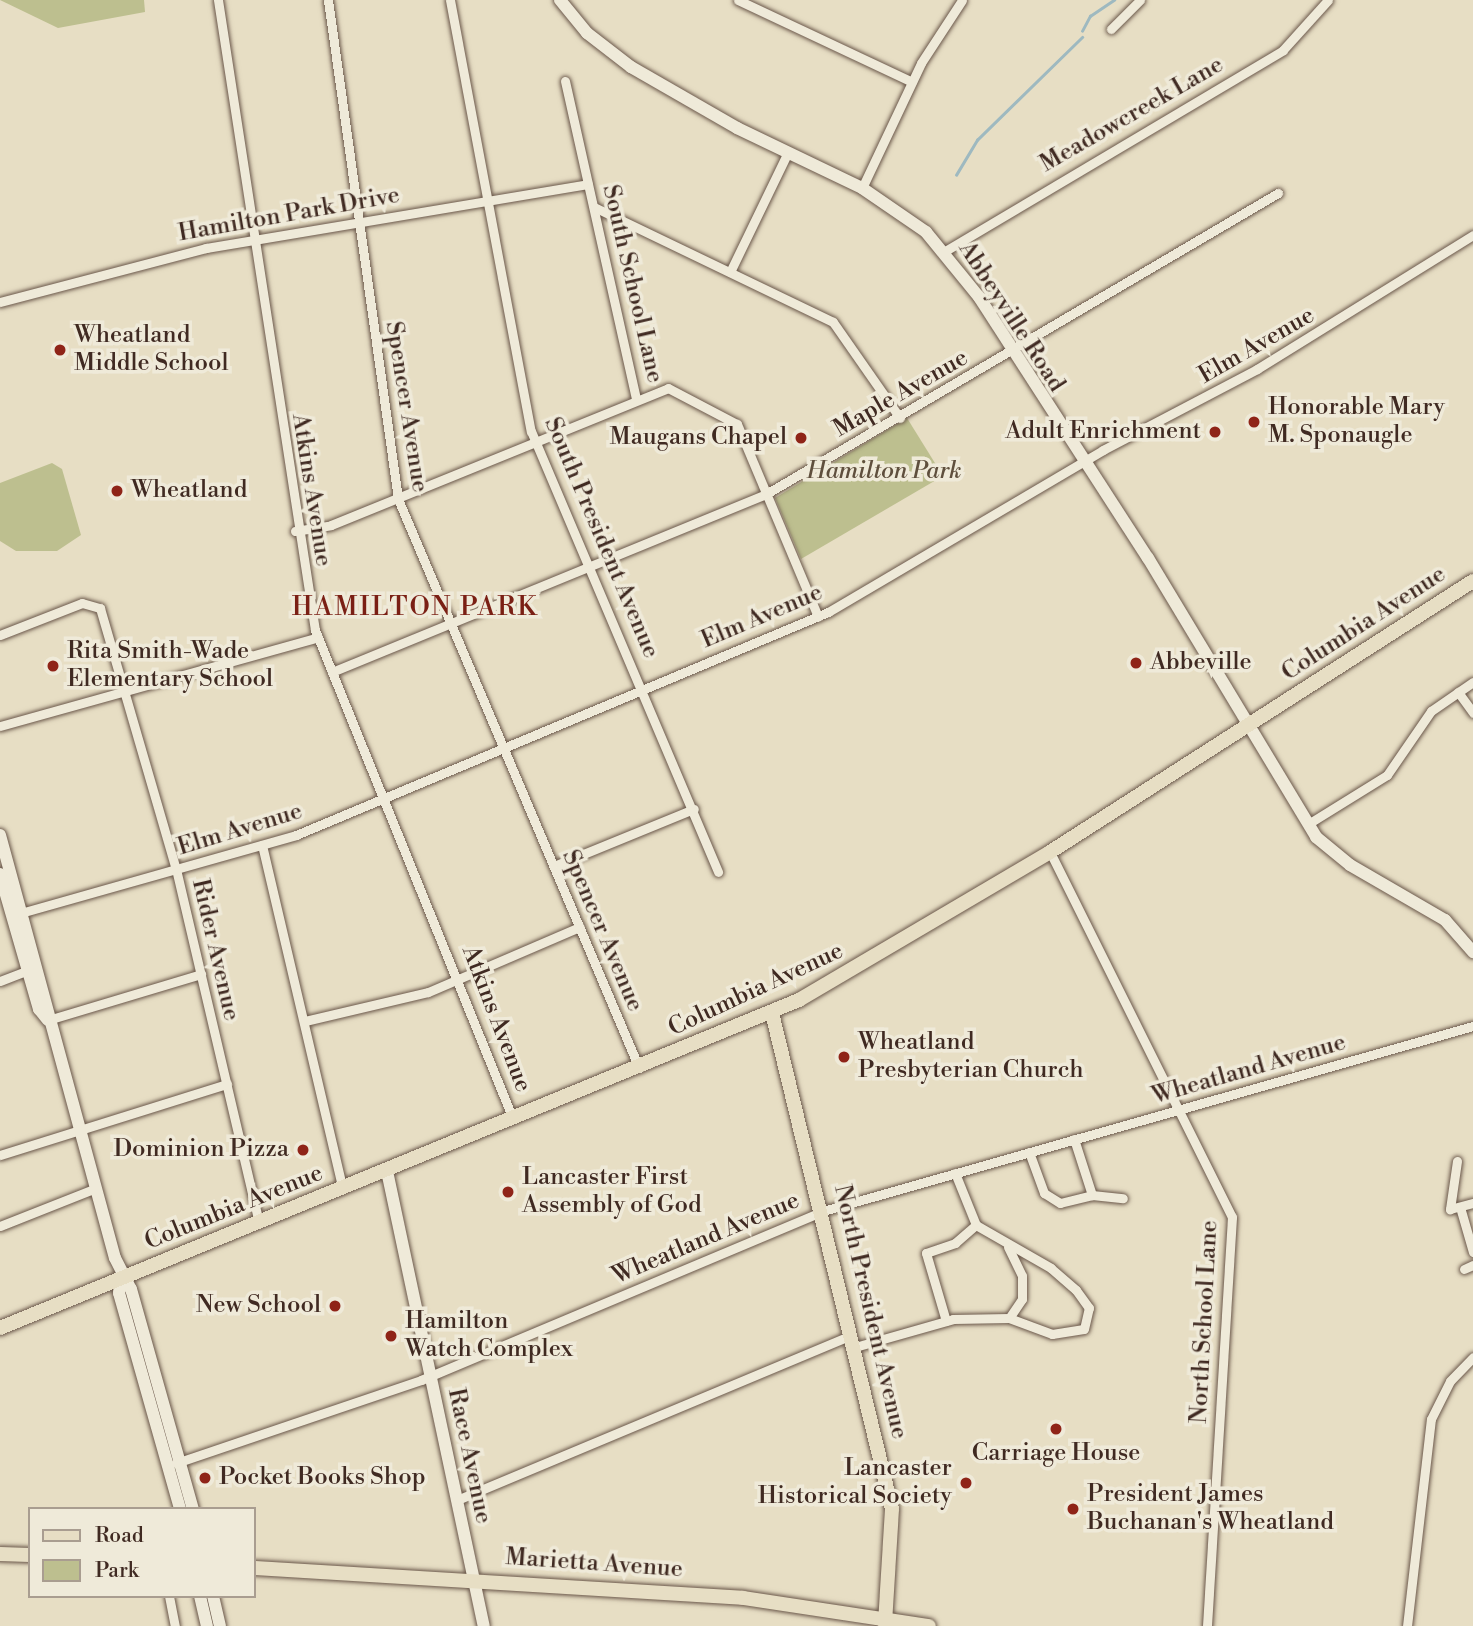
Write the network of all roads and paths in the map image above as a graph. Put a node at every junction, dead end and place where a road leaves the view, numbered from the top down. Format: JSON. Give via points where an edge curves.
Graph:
{"nodes":[{"id":1,"x":218,"y":0,"type":"edge"},
{"id":2,"x":328,"y":0,"type":"edge"},
{"id":3,"x":450,"y":0,"type":"edge"},
{"id":4,"x":560,"y":0,"type":"edge"},
{"id":5,"x":738,"y":0,"type":"edge"},
{"id":6,"x":961,"y":0,"type":"edge"},
{"id":7,"x":1140,"y":0,"type":"edge"},
{"id":8,"x":1328,"y":0,"type":"edge"},
{"id":9,"x":1111,"y":29,"type":"dead end"},
{"id":10,"x":565,"y":81,"type":"dead end"},
{"id":11,"x":912,"y":82,"type":"junction"},
{"id":12,"x":788,"y":152,"type":"junction"},
{"id":13,"x":588,"y":184,"type":"junction"},
{"id":14,"x":862,"y":188,"type":"junction"},
{"id":15,"x":1278,"y":193,"type":"dead end"},
{"id":16,"x":486,"y":202,"type":"junction"},
{"id":17,"x":594,"y":207,"type":"junction"},
{"id":18,"x":360,"y":223,"type":"junction"},
{"id":19,"x":1473,"y":235,"type":"edge"},
{"id":20,"x":253,"y":241,"type":"junction"},
{"id":21,"x":944,"y":251,"type":"junction"},
{"id":22,"x":730,"y":272,"type":"junction"},
{"id":23,"x":0,"y":302,"type":"edge"},
{"id":24,"x":1012,"y":352,"type":"junction"},
{"id":25,"x":636,"y":398,"type":"junction"},
{"id":26,"x":900,"y":418,"type":"junction"},
{"id":27,"x":536,"y":440,"type":"junction"},
{"id":28,"x":1082,"y":461,"type":"junction"},
{"id":29,"x":766,"y":494,"type":"junction"},
{"id":30,"x":398,"y":499,"type":"junction"},
{"id":31,"x":295,"y":531,"type":"junction"},
{"id":32,"x":592,"y":568,"type":"junction"},
{"id":33,"x":1473,"y":581,"type":"edge"},
{"id":34,"x":818,"y":617,"type":"junction"},
{"id":35,"x":452,"y":623,"type":"junction"},
{"id":36,"x":0,"y":635,"type":"edge"},
{"id":37,"x":317,"y":636,"type":"junction"},
{"id":38,"x":332,"y":672,"type":"junction"},
{"id":39,"x":1473,"y":682,"type":"edge"},
{"id":40,"x":643,"y":688,"type":"junction"},
{"id":41,"x":125,"y":689,"type":"junction"},
{"id":42,"x":1458,"y":692,"type":"junction"},
{"id":43,"x":1473,"y":713,"type":"edge"},
{"id":44,"x":1249,"y":725,"type":"junction"},
{"id":45,"x":0,"y":726,"type":"edge"},
{"id":46,"x":503,"y":746,"type":"junction"},
{"id":47,"x":384,"y":797,"type":"junction"},
{"id":48,"x":694,"y":809,"type":"junction"},
{"id":49,"x":1308,"y":824,"type":"junction"},
{"id":50,"x":0,"y":835,"type":"edge"},
{"id":51,"x":262,"y":845,"type":"junction"},
{"id":52,"x":1049,"y":852,"type":"junction"},
{"id":53,"x":554,"y":866,"type":"junction"},
{"id":54,"x":176,"y":869,"type":"junction"},
{"id":55,"x":718,"y":872,"type":"dead end"},
{"id":56,"x":0,"y":874,"type":"edge"},
{"id":57,"x":3,"y":895,"type":"edge"},
{"id":58,"x":17,"y":914,"type":"junction"},
{"id":59,"x":580,"y":927,"type":"junction"},
{"id":60,"x":1473,"y":952,"type":"edge"},
{"id":61,"x":33,"y":968,"type":"junction"},
{"id":62,"x":201,"y":974,"type":"junction"},
{"id":63,"x":460,"y":977,"type":"junction"},
{"id":64,"x":0,"y":981,"type":"edge"},
{"id":65,"x":772,"y":1013,"type":"junction"},
{"id":66,"x":48,"y":1020,"type":"junction"},
{"id":67,"x":305,"y":1021,"type":"junction"},
{"id":68,"x":1473,"y":1026,"type":"edge"},
{"id":69,"x":639,"y":1068,"type":"junction"},
{"id":70,"x":227,"y":1084,"type":"junction"},
{"id":71,"x":1179,"y":1110,"type":"junction"},
{"id":72,"x":513,"y":1119,"type":"junction"},
{"id":73,"x":79,"y":1125,"type":"junction"},
{"id":74,"x":1074,"y":1139,"type":"junction"},
{"id":75,"x":1029,"y":1152,"type":"junction"},
{"id":76,"x":0,"y":1155,"type":"edge"},
{"id":77,"x":1457,"y":1161,"type":"dead end"},
{"id":78,"x":387,"y":1171,"type":"junction"},
{"id":79,"x":955,"y":1173,"type":"junction"},
{"id":80,"x":96,"y":1188,"type":"junction"},
{"id":81,"x":343,"y":1189,"type":"junction"},
{"id":82,"x":1092,"y":1195,"type":"junction"},
{"id":83,"x":1123,"y":1198,"type":"dead end"},
{"id":84,"x":1473,"y":1203,"type":"edge"},
{"id":85,"x":1460,"y":1207,"type":"junction"},
{"id":86,"x":823,"y":1211,"type":"junction"},
{"id":87,"x":259,"y":1223,"type":"junction"},
{"id":88,"x":975,"y":1225,"type":"junction"},
{"id":89,"x":0,"y":1226,"type":"edge"},
{"id":90,"x":1006,"y":1245,"type":"junction"},
{"id":91,"x":1473,"y":1252,"type":"edge"},
{"id":92,"x":121,"y":1277,"type":"junction"},
{"id":93,"x":1009,"y":1318,"type":"junction"},
{"id":94,"x":946,"y":1321,"type":"junction"},
{"id":95,"x":0,"y":1328,"type":"edge"},
{"id":96,"x":853,"y":1341,"type":"junction"},
{"id":97,"x":1473,"y":1357,"type":"edge"},
{"id":98,"x":430,"y":1376,"type":"junction"},
{"id":99,"x":174,"y":1464,"type":"junction"},
{"id":100,"x":457,"y":1500,"type":"junction"},
{"id":101,"x":180,"y":1507,"type":"edge"},
{"id":102,"x":192,"y":1507,"type":"edge"},
{"id":103,"x":0,"y":1554,"type":"edge"},
{"id":104,"x":28,"y":1555,"type":"edge"},
{"id":105,"x":256,"y":1568,"type":"edge"},
{"id":106,"x":474,"y":1579,"type":"junction"},
{"id":107,"x":169,"y":1598,"type":"edge"},
{"id":108,"x":200,"y":1598,"type":"edge"},
{"id":109,"x":213,"y":1598,"type":"edge"},
{"id":110,"x":885,"y":1622,"type":"edge"},
{"id":111,"x":175,"y":1626,"type":"edge"},
{"id":112,"x":207,"y":1626,"type":"edge"},
{"id":113,"x":220,"y":1626,"type":"edge"},
{"id":114,"x":484,"y":1626,"type":"edge"},
{"id":115,"x":929,"y":1626,"type":"edge"},
{"id":116,"x":1207,"y":1626,"type":"edge"},
{"id":117,"x":1407,"y":1626,"type":"edge"}],
"edges":[{"from":1,"to":20,"type":"street","name":"Atkins Avenue"},
{"from":2,"to":18,"type":"street","name":"Spencer Avenue"},
{"from":3,"to":16,"type":"street","name":"South President Avenue"},
{"from":4,"to":12,"type":"street","name":"Abbeyville Road","via":[[587,33],[631,67]]},
{"from":5,"to":11,"type":"street"},
{"from":6,"to":11,"type":"street"},
{"from":7,"to":9,"type":"street"},
{"from":8,"to":21,"type":"street","name":"Meadowcreek Lane","via":[[1283,50]]},
{"from":10,"to":13,"type":"street","name":"South School Lane"},
{"from":11,"to":14,"type":"street"},
{"from":12,"to":14,"type":"street","name":"Abbeyville Road"},
{"from":12,"to":22,"type":"street"},
{"from":13,"to":16,"type":"street","name":"Hamilton Park Drive"},
{"from":13,"to":17,"type":"street","name":"South School Lane"},
{"from":14,"to":21,"type":"street","name":"Abbeyville Road","via":[[909,217]]},
{"from":15,"to":24,"type":"street","name":"Maple Avenue"},
{"from":16,"to":18,"type":"street","name":"Hamilton Park Drive"},
{"from":16,"to":27,"type":"street","name":"South President Avenue"},
{"from":17,"to":22,"type":"street"},
{"from":17,"to":25,"type":"street","name":"South School Lane"},
{"from":18,"to":20,"type":"street","name":"Hamilton Park Drive"},
{"from":18,"to":30,"type":"street","name":"Spencer Avenue"},
{"from":19,"to":28,"type":"street","name":"Elm Avenue","via":[[1257,369]]},
{"from":20,"to":23,"type":"street","name":"Hamilton Park Drive","via":[[173,255]]},
{"from":20,"to":31,"type":"street","name":"Atkins Avenue"},
{"from":21,"to":24,"type":"street","name":"Abbeyville Road"},
{"from":22,"to":26,"type":"street","via":[[844,330]]},
{"from":24,"to":26,"type":"street","name":"Maple Avenue"},
{"from":24,"to":28,"type":"street","name":"Abbeyville Road"},
{"from":25,"to":27,"type":"street"},
{"from":25,"to":29,"type":"street","name":"South School Lane","via":[[675,390],[733,419]]},
{"from":26,"to":29,"type":"street","name":"Maple Avenue"},
{"from":27,"to":30,"type":"street"},
{"from":27,"to":32,"type":"street","name":"South President Avenue"},
{"from":28,"to":34,"type":"street","name":"Elm Avenue"},
{"from":28,"to":44,"type":"street","name":"Abbeyville Road"},
{"from":29,"to":32,"type":"street","name":"Maple Avenue"},
{"from":29,"to":34,"type":"street","name":"South School Lane"},
{"from":30,"to":31,"type":"street","via":[[321,528]]},
{"from":30,"to":35,"type":"street","name":"Spencer Avenue"},
{"from":31,"to":37,"type":"street","name":"Atkins Avenue"},
{"from":32,"to":35,"type":"street","name":"Maple Avenue"},
{"from":32,"to":40,"type":"street","name":"South President Avenue"},
{"from":33,"to":44,"type":"main road","name":"Columbia Avenue"},
{"from":34,"to":40,"type":"street","name":"Elm Avenue"},
{"from":35,"to":38,"type":"street","name":"Maple Avenue"},
{"from":35,"to":46,"type":"street","name":"Spencer Avenue"},
{"from":36,"to":41,"type":"street","name":"Rider Avenue","via":[[82,603],[100,608]]},
{"from":37,"to":38,"type":"street","name":"Atkins Avenue"},
{"from":37,"to":41,"type":"street"},
{"from":38,"to":47,"type":"street","name":"Atkins Avenue"},
{"from":39,"to":42,"type":"street"},
{"from":40,"to":46,"type":"street","name":"Elm Avenue"},
{"from":40,"to":48,"type":"street","name":"South President Avenue"},
{"from":41,"to":45,"type":"street"},
{"from":41,"to":54,"type":"street","name":"Rider Avenue"},
{"from":42,"to":43,"type":"street"},
{"from":42,"to":49,"type":"street","via":[[1424,719],[1387,775]]},
{"from":44,"to":49,"type":"street","name":"Abbeyville Road"},
{"from":44,"to":52,"type":"main road","name":"Columbia Avenue"},
{"from":46,"to":47,"type":"street","name":"Elm Avenue"},
{"from":46,"to":53,"type":"street","name":"Spencer Avenue"},
{"from":47,"to":51,"type":"street","name":"Elm Avenue"},
{"from":47,"to":63,"type":"street","name":"Atkins Avenue"},
{"from":48,"to":53,"type":"street"},
{"from":48,"to":55,"type":"street","name":"South President Avenue"},
{"from":49,"to":60,"type":"street","name":"Abbeyville Road","via":[[1333,854],[1445,920]]},
{"from":50,"to":58,"type":"street"},
{"from":51,"to":54,"type":"street","name":"Elm Avenue"},
{"from":51,"to":67,"type":"street"},
{"from":52,"to":65,"type":"main road","name":"Columbia Avenue"},
{"from":52,"to":71,"type":"street","name":"North School Lane"},
{"from":53,"to":59,"type":"street","name":"Spencer Avenue"},
{"from":54,"to":58,"type":"street","name":"Elm Avenue"},
{"from":54,"to":62,"type":"street","name":"Rider Avenue"},
{"from":56,"to":57,"type":"street"},
{"from":57,"to":58,"type":"street"},
{"from":58,"to":61,"type":"street"},
{"from":59,"to":63,"type":"street"},
{"from":59,"to":69,"type":"street","name":"Spencer Avenue"},
{"from":61,"to":64,"type":"street"},
{"from":61,"to":66,"type":"street"},
{"from":62,"to":66,"type":"street"},
{"from":62,"to":70,"type":"street","name":"Rider Avenue"},
{"from":63,"to":67,"type":"street","via":[[398,1001]]},
{"from":63,"to":72,"type":"street","name":"Atkins Avenue"},
{"from":65,"to":69,"type":"main road","name":"Columbia Avenue"},
{"from":65,"to":86,"type":"main road","name":"North President Avenue"},
{"from":66,"to":73,"type":"street"},
{"from":67,"to":81,"type":"street"},
{"from":68,"to":71,"type":"street","name":"Wheatland Avenue"},
{"from":69,"to":72,"type":"main road","name":"Columbia Avenue"},
{"from":70,"to":73,"type":"street"},
{"from":70,"to":87,"type":"street","name":"Rider Avenue"},
{"from":71,"to":74,"type":"street","name":"Wheatland Avenue"},
{"from":71,"to":116,"type":"street","name":"North School Lane","via":[[1233,1224]]},
{"from":72,"to":78,"type":"main road","name":"Columbia Avenue"},
{"from":73,"to":76,"type":"street"},
{"from":73,"to":80,"type":"street"},
{"from":74,"to":75,"type":"street","name":"Wheatland Avenue"},
{"from":74,"to":82,"type":"street"},
{"from":75,"to":79,"type":"street","name":"Wheatland Avenue"},
{"from":75,"to":82,"type":"street","via":[[1044,1193],[1060,1203]]},
{"from":77,"to":85,"type":"street","via":[[1450,1209]]},
{"from":78,"to":81,"type":"main road","name":"Columbia Avenue"},
{"from":78,"to":98,"type":"street","name":"Race Avenue"},
{"from":79,"to":86,"type":"street","name":"Wheatland Avenue"},
{"from":79,"to":88,"type":"street"},
{"from":80,"to":89,"type":"street"},
{"from":80,"to":92,"type":"street"},
{"from":81,"to":87,"type":"main road","name":"Columbia Avenue"},
{"from":82,"to":83,"type":"street"},
{"from":84,"to":85,"type":"street"},
{"from":85,"to":91,"type":"street"},
{"from":86,"to":96,"type":"main road","name":"North President Avenue"},
{"from":86,"to":98,"type":"street","name":"Wheatland Avenue"},
{"from":87,"to":92,"type":"main road","name":"Columbia Avenue"},
{"from":88,"to":90,"type":"street"},
{"from":88,"to":94,"type":"street","via":[[955,1243],[926,1253]]},
{"from":90,"to":93,"type":"street","via":[[1022,1276],[1022,1299]]},
{"from":90,"to":93,"type":"street","via":[[1051,1268],[1089,1308],[1084,1329],[1052,1334]]},
{"from":92,"to":95,"type":"main road","name":"Columbia Avenue"},
{"from":92,"to":99,"type":"street","via":[[119,1293]]},
{"from":93,"to":94,"type":"street"},
{"from":94,"to":96,"type":"street"},
{"from":96,"to":100,"type":"street"},
{"from":96,"to":110,"type":"main road","name":"North President Avenue","via":[[893,1518]]},
{"from":97,"to":117,"type":"street","via":[[1450,1381],[1431,1419]]},
{"from":98,"to":99,"type":"street","name":"Wheatland Avenue"},
{"from":98,"to":100,"type":"street","name":"Race Avenue"},
{"from":99,"to":101,"type":"street"},
{"from":99,"to":102,"type":"street"},
{"from":100,"to":106,"type":"street","name":"Race Avenue"},
{"from":103,"to":104,"type":"main road"},
{"from":105,"to":106,"type":"main road","name":"Marietta Avenue"},
{"from":106,"to":110,"type":"main road","name":"Marietta Avenue","via":[[743,1598]]},
{"from":106,"to":114,"type":"street","name":"Race Avenue"},
{"from":107,"to":111,"type":"street"},
{"from":108,"to":112,"type":"street"},
{"from":109,"to":113,"type":"street"},
{"from":110,"to":115,"type":"main road","name":"Marietta Avenue"}]}
